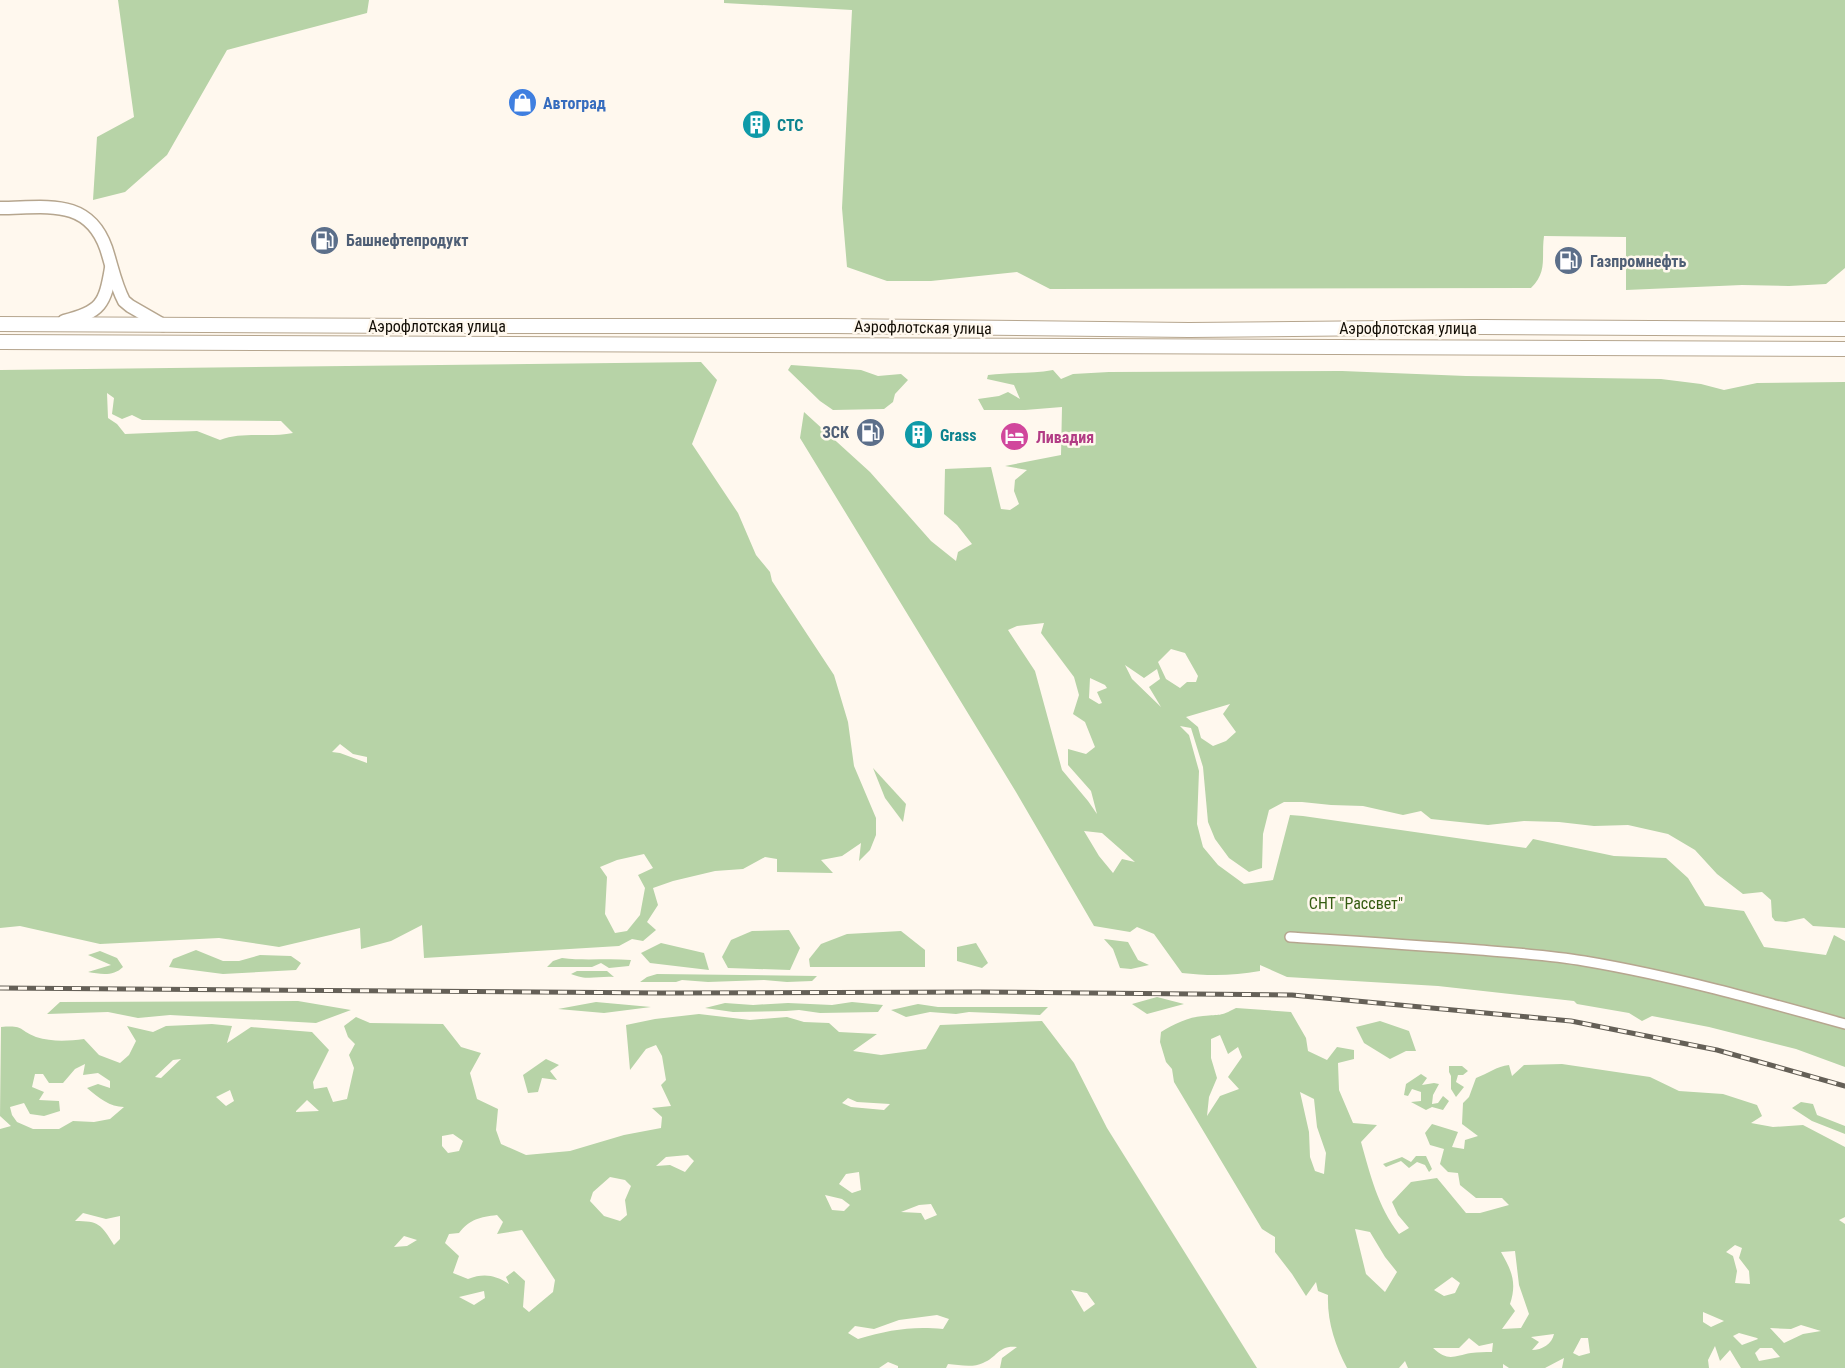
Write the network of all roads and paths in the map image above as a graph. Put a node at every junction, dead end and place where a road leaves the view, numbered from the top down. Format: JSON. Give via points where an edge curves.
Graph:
{"nodes":[{"id":1,"x":0,"y":208,"type":"edge"},
{"id":2,"x":111,"y":267,"type":"junction"},
{"id":3,"x":0,"y":324,"type":"edge"},
{"id":4,"x":51,"y":324,"type":"junction"},
{"id":5,"x":163,"y":325,"type":"junction"},
{"id":6,"x":1844,"y":329,"type":"edge"},
{"id":7,"x":0,"y":342,"type":"edge"},
{"id":8,"x":1845,"y":349,"type":"edge"},
{"id":9,"x":1290,"y":937,"type":"dead end"},
{"id":10,"x":1845,"y":1024,"type":"edge"}],
"edges":[{"from":1,"to":2,"type":"street","via":[[59,208],[80,213],[101,237]]},
{"from":2,"to":4,"type":"street","via":[[98,307],[87,315]]},
{"from":2,"to":5,"type":"street","via":[[124,301]]},
{"from":3,"to":4,"type":"main road","name":"Аэрофлотская улица"},
{"from":4,"to":5,"type":"main road","name":"Аэрофлотская улица"},
{"from":5,"to":6,"type":"main road","name":"Аэрофлотская улица"},
{"from":7,"to":8,"type":"main road","name":"Аэрофлотская улица"},
{"from":9,"to":10,"type":"street","via":[[1584,961],[1674,979]]}]}
